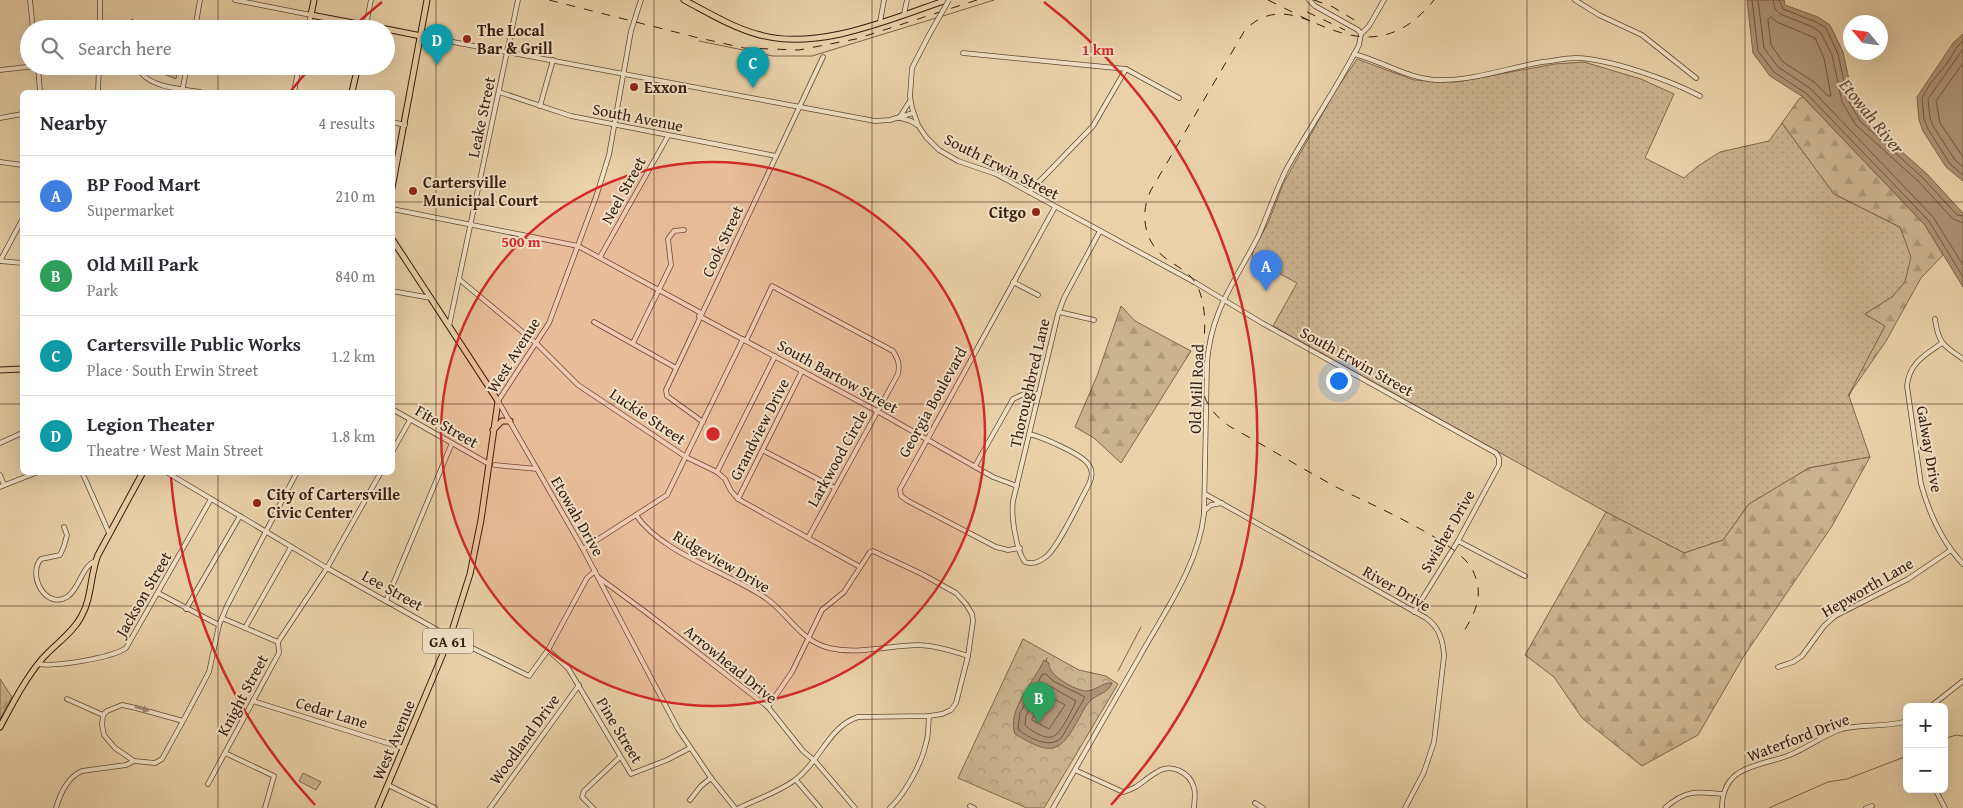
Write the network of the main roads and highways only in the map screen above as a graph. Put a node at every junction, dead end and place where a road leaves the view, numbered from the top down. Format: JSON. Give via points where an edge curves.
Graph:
{"nodes":[{"id":1,"x":314,"y":0,"type":"edge"},
{"id":2,"x":427,"y":0,"type":"edge"},
{"id":3,"x":686,"y":0,"type":"edge"},
{"id":4,"x":948,"y":0,"type":"edge"},
{"id":5,"x":334,"y":20,"type":"edge"},
{"id":6,"x":395,"y":31,"type":"edge"},
{"id":7,"x":421,"y":36,"type":"junction"},
{"id":8,"x":356,"y":75,"type":"edge"},
{"id":9,"x":352,"y":90,"type":"edge"},
{"id":10,"x":395,"y":173,"type":"edge"},
{"id":11,"x":395,"y":243,"type":"edge"},
{"id":12,"x":20,"y":369,"type":"edge"},
{"id":13,"x":0,"y":370,"type":"edge"},
{"id":14,"x":498,"y":401,"type":"joint"},
{"id":15,"x":510,"y":421,"type":"road end"},
{"id":16,"x":493,"y":430,"type":"junction"},
{"id":17,"x":141,"y":475,"type":"edge"},
{"id":18,"x":0,"y":726,"type":"edge"},
{"id":19,"x":378,"y":808,"type":"edge"}],
"edges":[{"from":1,"to":5,"type":"main road","via":[[311,15]]},
{"from":2,"to":7,"type":"main road"},
{"from":3,"to":4,"type":"main road","via":[[761,36],[807,40],[826,38]]},
{"from":6,"to":7,"type":"main road"},
{"from":7,"to":10,"type":"main road"},
{"from":8,"to":9,"type":"main road"},
{"from":11,"to":14,"type":"main road","name":"Etowah Drive"},
{"from":12,"to":13,"type":"main road"},
{"from":14,"to":16,"type":"main road","name":"West Avenue","number":"GA 61"},
{"from":15,"to":16,"type":"main road","via":[[502,422]]},
{"from":16,"to":19,"type":"main road","name":"West Avenue","number":"GA 61","via":[[492,464],[472,566],[450,637]]},
{"from":17,"to":18,"type":"main road","via":[[96,561],[82,617],[38,664]]}]}
